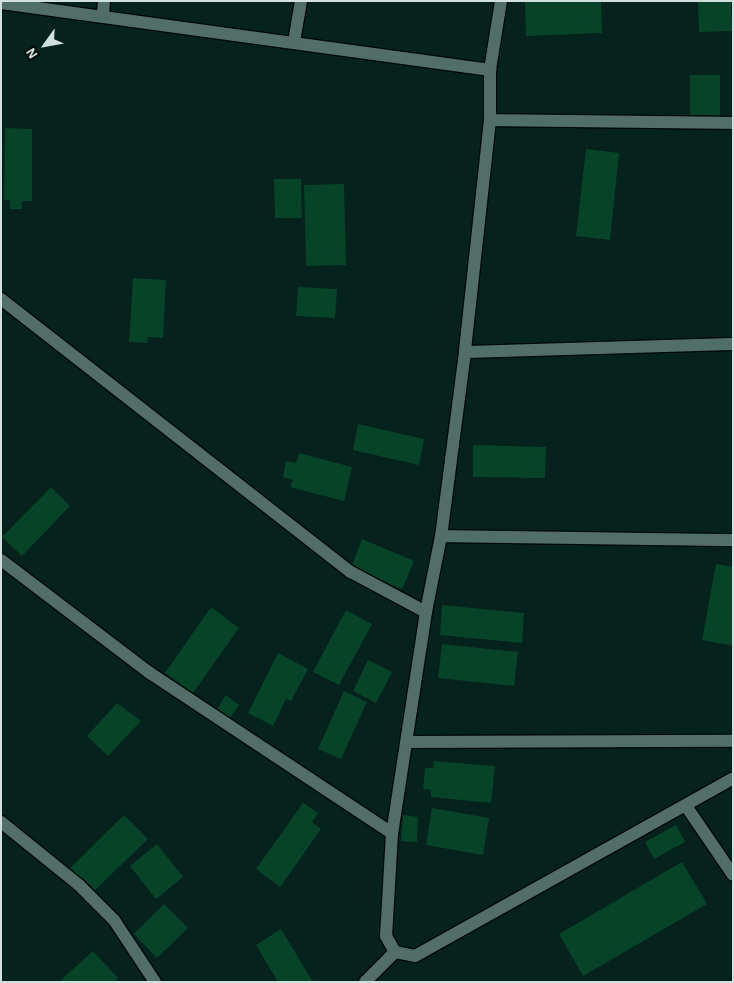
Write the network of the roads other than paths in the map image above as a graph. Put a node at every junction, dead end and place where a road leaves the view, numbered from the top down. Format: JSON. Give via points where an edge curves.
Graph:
{"nodes":[{"id":1,"x":104,"y":1,"type":"edge"},
{"id":2,"x":301,"y":1,"type":"edge"},
{"id":3,"x":501,"y":1,"type":"edge"},
{"id":4,"x":1,"y":3,"type":"edge"},
{"id":5,"x":103,"y":15,"type":"junction"},
{"id":6,"x":294,"y":42,"type":"junction"},
{"id":7,"x":490,"y":70,"type":"junction"},
{"id":8,"x":490,"y":120,"type":"junction"},
{"id":9,"x":733,"y":123,"type":"edge"},
{"id":10,"x":1,"y":299,"type":"edge"},
{"id":11,"x":733,"y":344,"type":"edge"},
{"id":12,"x":465,"y":352,"type":"junction"},
{"id":13,"x":441,"y":536,"type":"junction"},
{"id":14,"x":733,"y":540,"type":"edge"},
{"id":15,"x":1,"y":560,"type":"edge"},
{"id":16,"x":426,"y":612,"type":"junction"},
{"id":17,"x":733,"y":741,"type":"edge"},
{"id":18,"x":408,"y":742,"type":"junction"},
{"id":19,"x":733,"y":778,"type":"edge"},
{"id":20,"x":686,"y":806,"type":"junction"},
{"id":21,"x":1,"y":822,"type":"edge"},
{"id":22,"x":392,"y":833,"type":"junction"},
{"id":23,"x":733,"y":875,"type":"edge"},
{"id":24,"x":395,"y":952,"type":"junction"},
{"id":25,"x":155,"y":982,"type":"edge"},
{"id":26,"x":365,"y":982,"type":"edge"}],
"edges":[{"from":1,"to":5,"type":"street"},
{"from":2,"to":6,"type":"street"},
{"from":3,"to":7,"type":"street"},
{"from":4,"to":5,"type":"street"},
{"from":5,"to":6,"type":"street"},
{"from":6,"to":7,"type":"street"},
{"from":7,"to":8,"type":"street"},
{"from":8,"to":9,"type":"street"},
{"from":8,"to":12,"type":"street"},
{"from":10,"to":16,"type":"street","via":[[351,572]]},
{"from":11,"to":12,"type":"street"},
{"from":12,"to":13,"type":"street"},
{"from":13,"to":14,"type":"street"},
{"from":13,"to":16,"type":"street"},
{"from":15,"to":22,"type":"street","via":[[150,673]]},
{"from":16,"to":18,"type":"street"},
{"from":17,"to":18,"type":"street"},
{"from":18,"to":22,"type":"street"},
{"from":19,"to":20,"type":"street"},
{"from":20,"to":23,"type":"street"},
{"from":20,"to":24,"type":"street","via":[[414,956]]},
{"from":21,"to":25,"type":"street","via":[[79,885],[114,920]]},
{"from":22,"to":24,"type":"street","via":[[386,936]]},
{"from":24,"to":26,"type":"street"}]}
